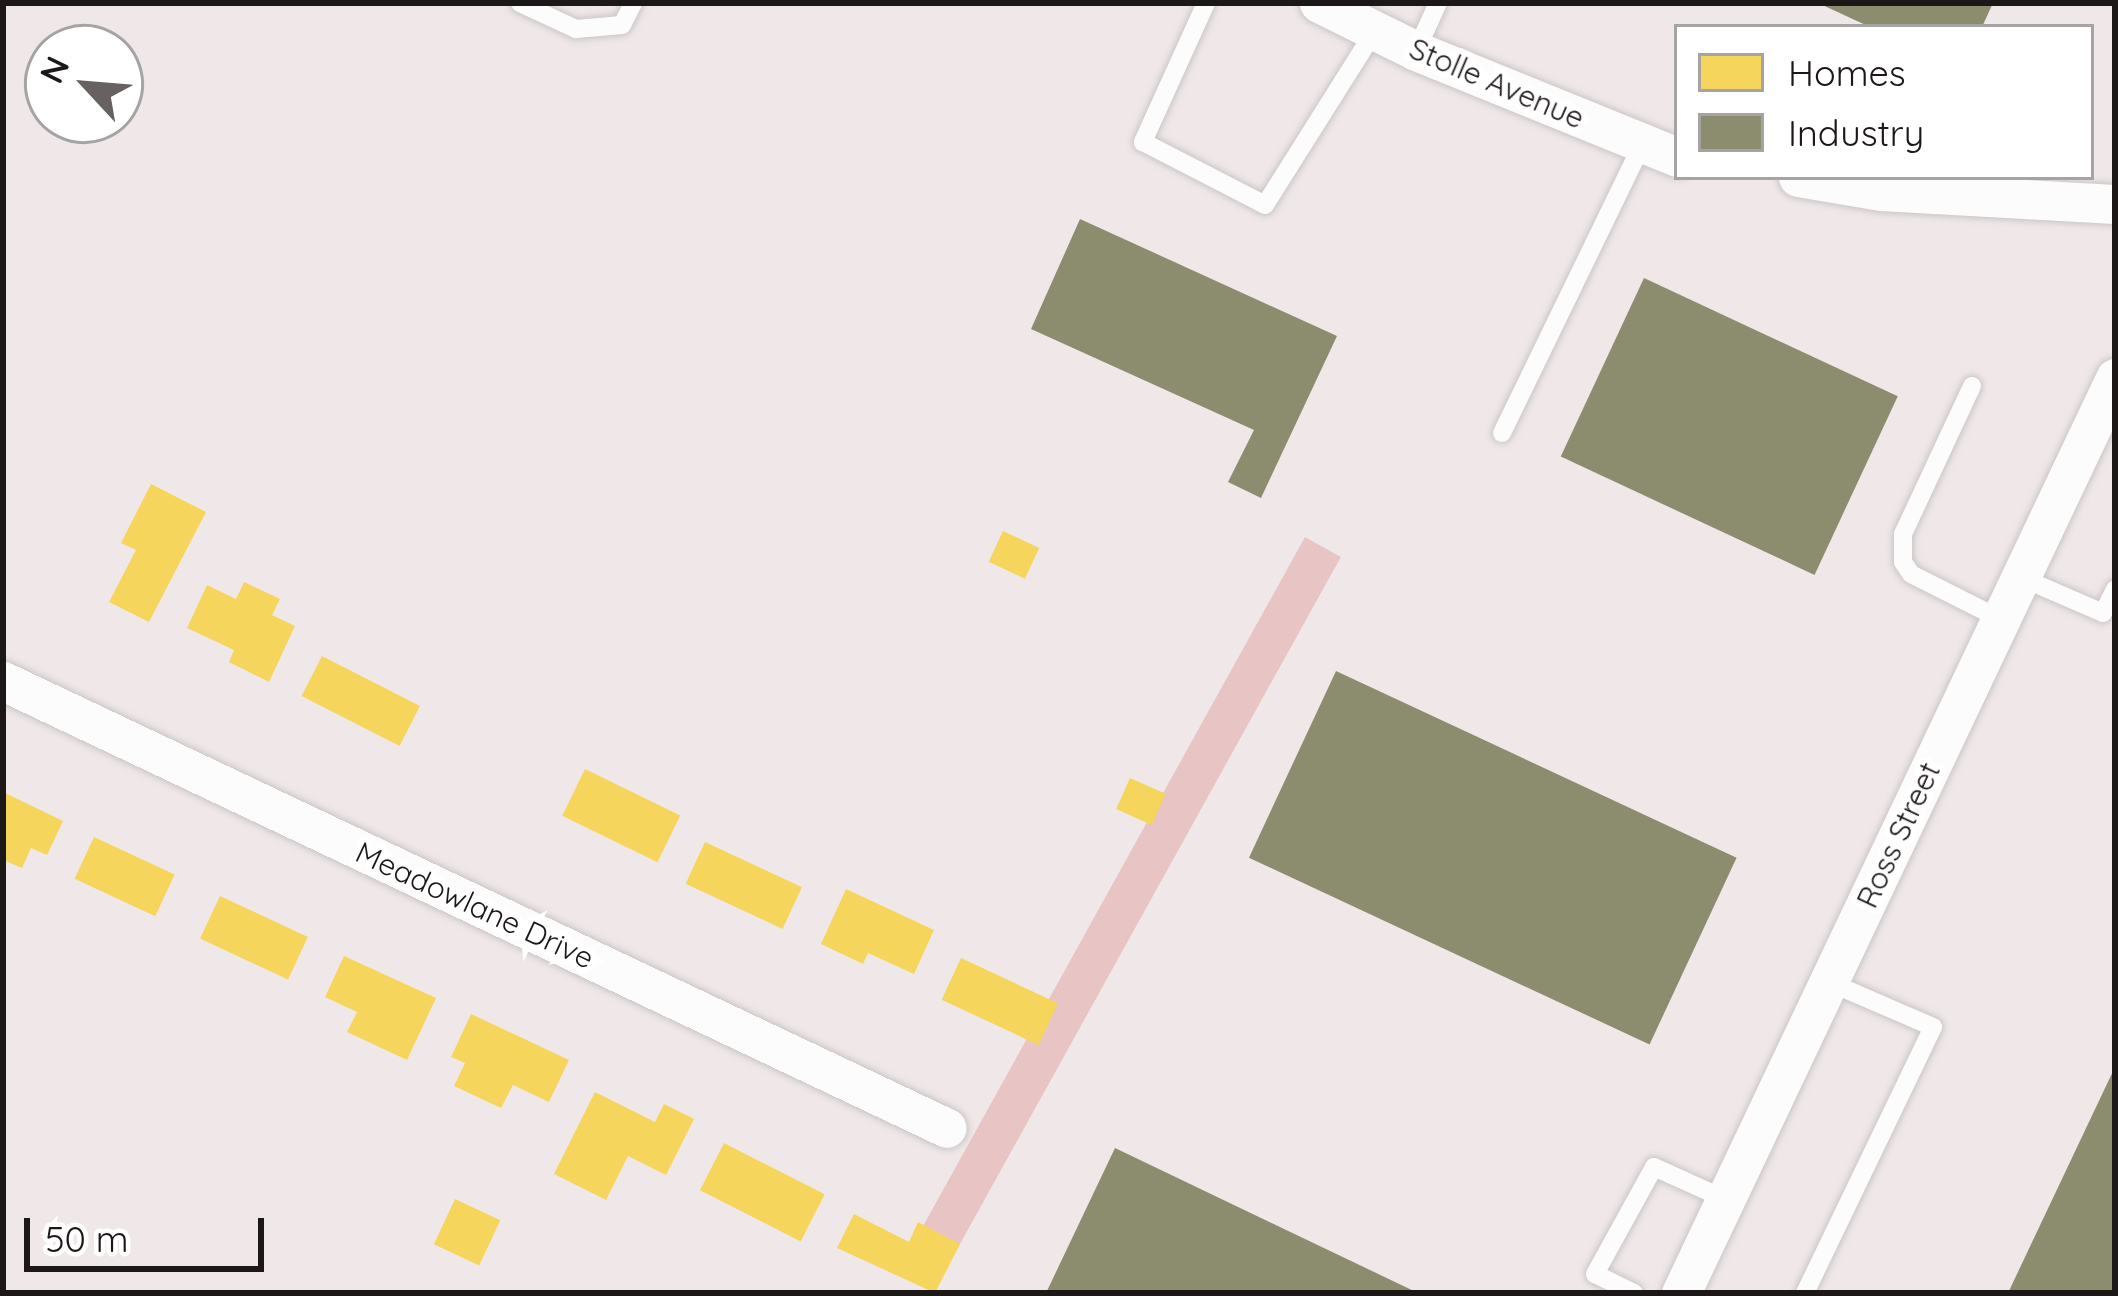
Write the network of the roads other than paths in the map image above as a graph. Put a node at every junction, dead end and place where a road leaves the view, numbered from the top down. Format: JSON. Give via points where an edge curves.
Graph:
{"nodes":[{"id":1,"x":520,"y":3,"type":"edge"},
{"id":2,"x":633,"y":3,"type":"edge"},
{"id":3,"x":1206,"y":3,"type":"edge"},
{"id":4,"x":1319,"y":3,"type":"edge"},
{"id":5,"x":1438,"y":3,"type":"edge"},
{"id":6,"x":1375,"y":30,"type":"junction"},
{"id":7,"x":1417,"y":50,"type":"junction"},
{"id":8,"x":1660,"y":150,"type":"edge"},
{"id":9,"x":1817,"y":180,"type":"edge"},
{"id":10,"x":2112,"y":194,"type":"edge"},
{"id":11,"x":2115,"y":378,"type":"edge"},
{"id":12,"x":1972,"y":386,"type":"dead end"},
{"id":13,"x":1502,"y":434,"type":"dead end"},
{"id":14,"x":2020,"y":577,"type":"junction"},
{"id":15,"x":2115,"y":589,"type":"edge"},
{"id":16,"x":2000,"y":619,"type":"junction"},
{"id":17,"x":3,"y":681,"type":"edge"},
{"id":18,"x":1828,"y":982,"type":"junction"},
{"id":19,"x":947,"y":1128,"type":"dead end"},
{"id":20,"x":1725,"y":1198,"type":"junction"},
{"id":21,"x":1634,"y":1293,"type":"edge"},
{"id":22,"x":1681,"y":1293,"type":"edge"},
{"id":23,"x":1804,"y":1293,"type":"edge"}],
"edges":[{"from":1,"to":2,"type":"lane","via":[[577,29],[622,25]]},
{"from":3,"to":6,"type":"lane","via":[[1143,142],[1265,205]]},
{"from":4,"to":6,"type":"street","name":"Stolle Avenue"},
{"from":5,"to":7,"type":"lane"},
{"from":6,"to":7,"type":"street","name":"Stolle Avenue"},
{"from":7,"to":8,"type":"street","name":"Stolle Avenue"},
{"from":8,"to":13,"type":"lane"},
{"from":9,"to":10,"type":"street","via":[[1881,190]]},
{"from":11,"to":14,"type":"street","name":"Ross Street"},
{"from":12,"to":16,"type":"lane","via":[[1903,534],[1903,562],[1911,574]]},
{"from":14,"to":15,"type":"lane","via":[[2103,613]]},
{"from":14,"to":16,"type":"street","name":"Ross Street"},
{"from":16,"to":18,"type":"street","name":"Ross Street"},
{"from":17,"to":19,"type":"street","name":"Meadowlane Drive"},
{"from":18,"to":20,"type":"street","name":"Ross Street"},
{"from":18,"to":23,"type":"lane","via":[[1933,1027]]},
{"from":20,"to":21,"type":"lane","via":[[1654,1168],[1595,1274]]},
{"from":20,"to":22,"type":"street","name":"Ross Street"}]}
